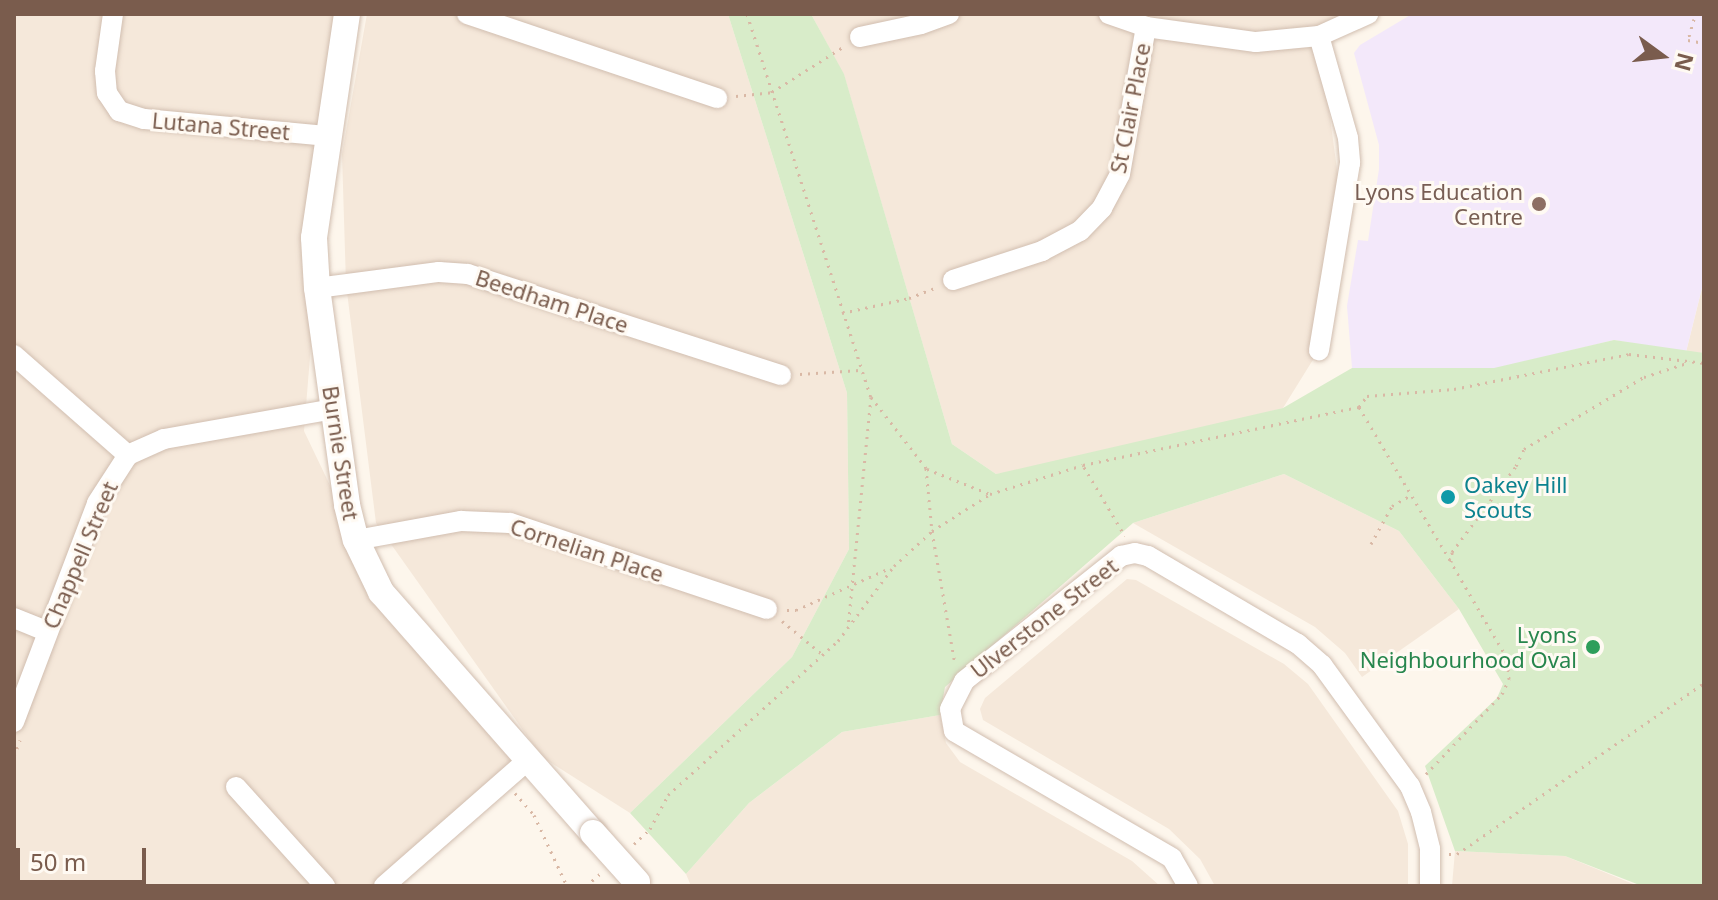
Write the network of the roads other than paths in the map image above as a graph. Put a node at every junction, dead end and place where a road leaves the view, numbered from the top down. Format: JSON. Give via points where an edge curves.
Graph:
{"nodes":[{"id":1,"x":113,"y":14,"type":"edge"},
{"id":2,"x":347,"y":14,"type":"edge"},
{"id":3,"x":467,"y":14,"type":"edge"},
{"id":4,"x":949,"y":14,"type":"edge"},
{"id":5,"x":1109,"y":14,"type":"edge"},
{"id":6,"x":1368,"y":14,"type":"edge"},
{"id":7,"x":1146,"y":27,"type":"junction"},
{"id":8,"x":1319,"y":36,"type":"junction"},
{"id":9,"x":860,"y":37,"type":"road end"},
{"id":10,"x":717,"y":98,"type":"road end"},
{"id":11,"x":329,"y":136,"type":"junction"},
{"id":12,"x":953,"y":280,"type":"road end"},
{"id":13,"x":317,"y":288,"type":"junction"},
{"id":14,"x":1319,"y":350,"type":"dead end"},
{"id":15,"x":14,"y":355,"type":"edge"},
{"id":16,"x":781,"y":375,"type":"road end"},
{"id":17,"x":334,"y":409,"type":"junction"},
{"id":18,"x":128,"y":455,"type":"junction"},
{"id":19,"x":356,"y":540,"type":"junction"},
{"id":20,"x":767,"y":609,"type":"road end"},
{"id":21,"x":14,"y":618,"type":"edge"},
{"id":22,"x":47,"y":631,"type":"junction"},
{"id":23,"x":20,"y":724,"type":"edge"},
{"id":24,"x":529,"y":759,"type":"junction"},
{"id":25,"x":236,"y":787,"type":"dead end"},
{"id":26,"x":639,"y":884,"type":"edge"},
{"id":27,"x":325,"y":886,"type":"edge"},
{"id":28,"x":384,"y":886,"type":"edge"},
{"id":29,"x":1188,"y":886,"type":"edge"},
{"id":30,"x":1430,"y":886,"type":"edge"}],
"edges":[{"from":1,"to":11,"type":"street","name":"Lutana Street","via":[[105,77],[107,93],[119,111],[144,119]]},
{"from":2,"to":11,"type":"street","name":"Burnie Street"},
{"from":3,"to":10,"type":"street"},
{"from":4,"to":9,"type":"street"},
{"from":5,"to":7,"type":"street"},
{"from":6,"to":8,"type":"street"},
{"from":7,"to":8,"type":"street","via":[[1256,42]]},
{"from":7,"to":12,"type":"street","name":"St Clair Place","via":[[1120,174],[1102,208],[1080,231],[1042,251]]},
{"from":8,"to":14,"type":"street","via":[[1350,163]]},
{"from":11,"to":13,"type":"street","name":"Burnie Street","via":[[314,238]]},
{"from":13,"to":16,"type":"street","name":"Beedham Place","via":[[439,272],[468,274]]},
{"from":13,"to":17,"type":"street","name":"Burnie Street"},
{"from":15,"to":18,"type":"street"},
{"from":17,"to":18,"type":"street","name":"Chappell Street","via":[[164,439]]},
{"from":17,"to":19,"type":"street","name":"Burnie Street"},
{"from":18,"to":22,"type":"street","name":"Chappell Street","via":[[97,503]]},
{"from":19,"to":20,"type":"street","name":"Cornelian Place","via":[[461,521],[510,523]]},
{"from":19,"to":24,"type":"street","name":"Burnie Street","via":[[381,592]]},
{"from":21,"to":22,"type":"street"},
{"from":22,"to":23,"type":"street","name":"Chappell Street"},
{"from":24,"to":26,"type":"street","name":"Burnie Street","bridge":true},
{"from":24,"to":28,"type":"street"},
{"from":25,"to":27,"type":"street"},
{"from":29,"to":30,"type":"street","name":"Ulverstone Street","via":[[1172,858],[954,731],[950,709],[964,681],[1121,556],[1135,553],[1298,644],[1322,665],[1410,786],[1430,849]]}]}
